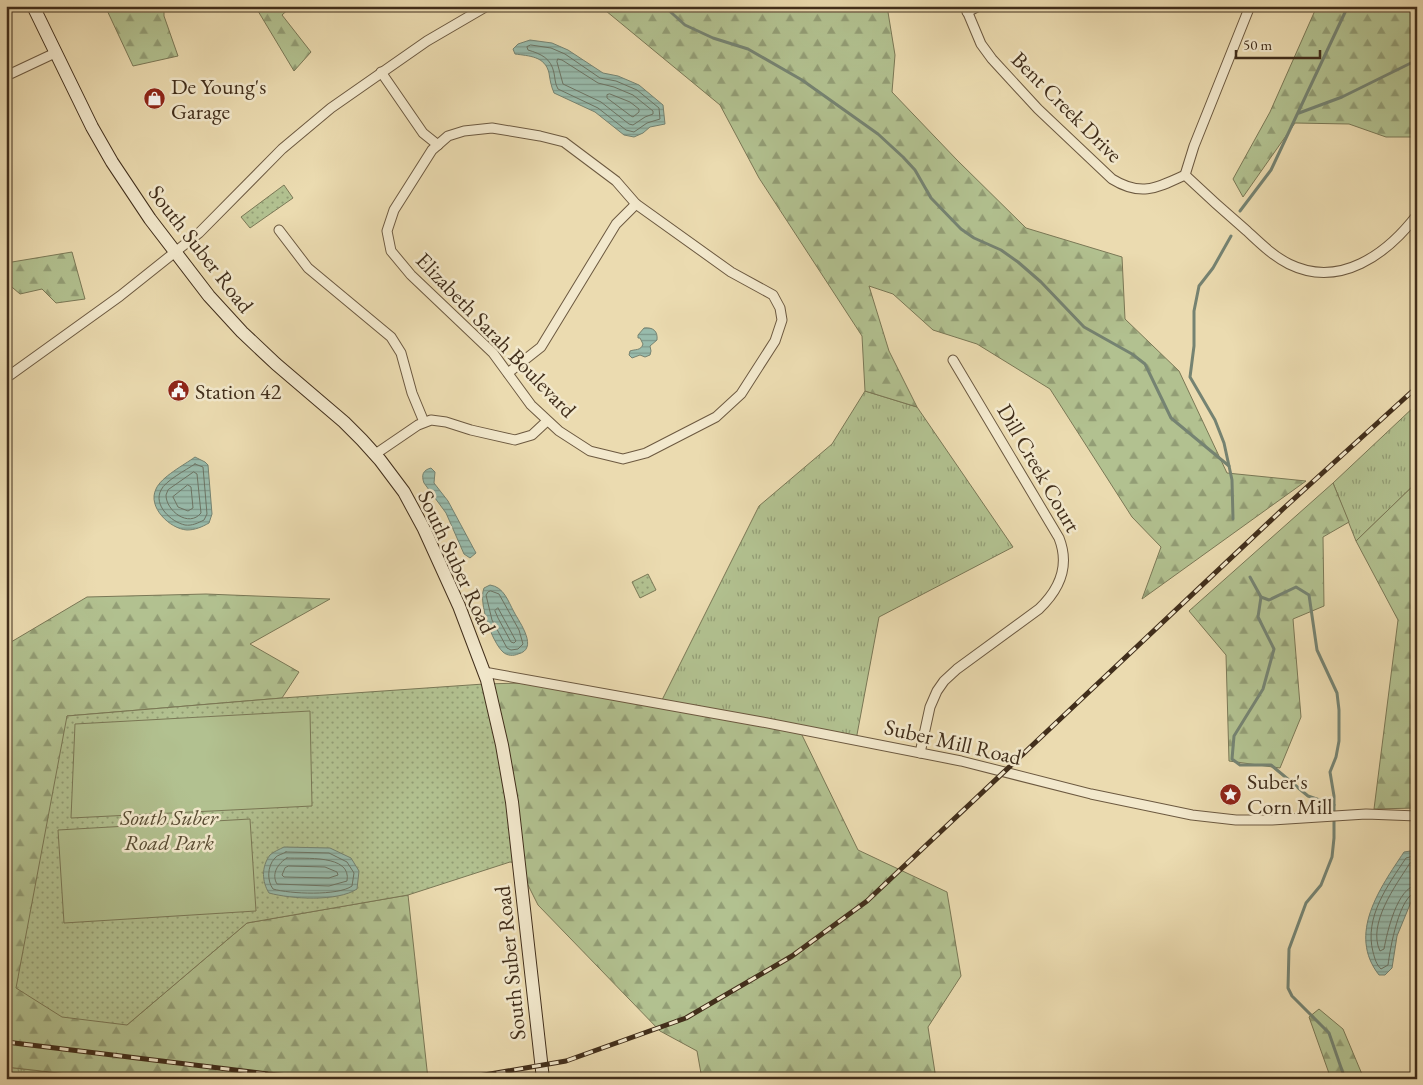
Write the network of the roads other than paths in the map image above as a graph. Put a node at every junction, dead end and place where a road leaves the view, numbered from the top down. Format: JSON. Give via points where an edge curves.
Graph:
{"nodes":[{"id":1,"x":33,"y":6,"type":"edge"},
{"id":2,"x":487,"y":6,"type":"edge"},
{"id":3,"x":980,"y":6,"type":"edge"},
{"id":4,"x":1250,"y":6,"type":"edge"},
{"id":5,"x":966,"y":9,"type":"edge"},
{"id":6,"x":55,"y":53,"type":"junction"},
{"id":7,"x":381,"y":72,"type":"junction"},
{"id":8,"x":6,"y":76,"type":"edge"},
{"id":9,"x":438,"y":145,"type":"junction"},
{"id":10,"x":1185,"y":175,"type":"junction"},
{"id":11,"x":636,"y":204,"type":"junction"},
{"id":12,"x":1417,"y":215,"type":"edge"},
{"id":13,"x":280,"y":230,"type":"dead end"},
{"id":14,"x":175,"y":253,"type":"junction"},
{"id":15,"x":953,"y":360,"type":"dead end"},
{"id":16,"x":508,"y":373,"type":"junction"},
{"id":17,"x":6,"y":378,"type":"edge"},
{"id":18,"x":547,"y":421,"type":"junction"},
{"id":19,"x":424,"y":422,"type":"junction"},
{"id":20,"x":374,"y":455,"type":"junction"},
{"id":21,"x":484,"y":672,"type":"junction"},
{"id":22,"x":920,"y":753,"type":"junction"},
{"id":23,"x":1417,"y":816,"type":"edge"},
{"id":24,"x":543,"y":1079,"type":"edge"}],
"edges":[{"from":1,"to":6,"type":"street","name":"South Suber Road"},
{"from":2,"to":7,"type":"street"},
{"from":3,"to":5,"type":"street"},
{"from":4,"to":10,"type":"street"},
{"from":5,"to":10,"type":"street","name":"Bent Creek Drive","via":[[981,44],[992,60],[1112,179],[1139,190],[1158,187]]},
{"from":6,"to":8,"type":"street"},
{"from":6,"to":14,"type":"street","name":"South Suber Road","via":[[112,162]]},
{"from":7,"to":9,"type":"street","via":[[423,132]]},
{"from":7,"to":14,"type":"street","via":[[300,133]]},
{"from":9,"to":11,"type":"street","name":"Elizabeth Sarah Boulevard","via":[[448,136],[492,128],[564,142],[616,181]]},
{"from":9,"to":16,"type":"street","name":"Elizabeth Sarah Boulevard","via":[[394,210],[387,231],[390,251],[493,353]]},
{"from":10,"to":12,"type":"street","via":[[1274,254],[1291,265],[1308,270],[1333,272],[1366,262],[1391,243]]},
{"from":11,"to":16,"type":"street","via":[[616,224],[541,347]]},
{"from":11,"to":18,"type":"street","name":"Elizabeth Sarah Boulevard","via":[[731,272],[773,295],[782,320],[775,342],[741,394],[716,417],[646,453],[623,459],[590,451]]},
{"from":13,"to":19,"type":"street","via":[[308,268],[392,337],[401,352]]},
{"from":14,"to":17,"type":"street"},
{"from":14,"to":20,"type":"street","name":"South Suber Road","via":[[242,332],[344,422]]},
{"from":15,"to":22,"type":"street","name":"Dill Creek Court","via":[[1059,538],[1064,560],[1060,581],[1050,598],[944,681],[930,707]]},
{"from":16,"to":18,"type":"street","name":"Elizabeth Sarah Boulevard"},
{"from":18,"to":19,"type":"street","via":[[532,435],[514,440],[446,422]]},
{"from":19,"to":20,"type":"street"},
{"from":20,"to":21,"type":"street","name":"South Suber Road","via":[[404,492],[424,529]]},
{"from":21,"to":22,"type":"street","name":"Suber Mill Road"},
{"from":21,"to":24,"type":"street","name":"South Suber Road","via":[[512,802]]},
{"from":22,"to":23,"type":"street","name":"Suber Mill Road","via":[[1192,815],[1236,820],[1366,814]]}]}
